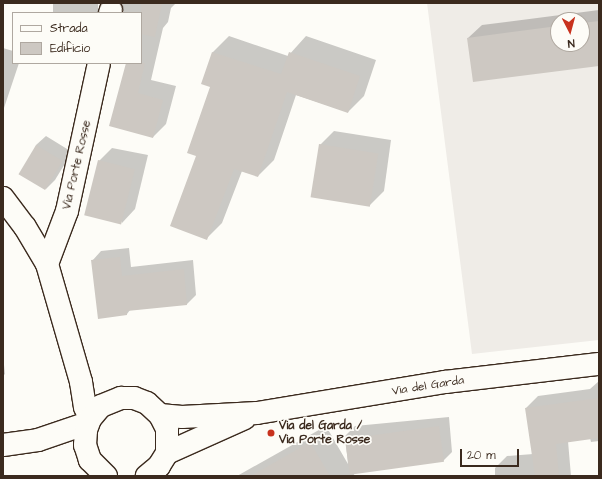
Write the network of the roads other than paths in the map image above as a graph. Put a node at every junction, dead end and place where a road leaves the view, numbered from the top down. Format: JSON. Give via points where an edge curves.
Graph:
{"nodes":[{"id":1,"x":99,"y":64,"type":"edge"},
{"id":2,"x":3,"y":198,"type":"edge"},
{"id":3,"x":47,"y":264,"type":"junction"},
{"id":4,"x":599,"y":364,"type":"edge"},
{"id":5,"x":81,"y":382,"type":"junction"},
{"id":6,"x":108,"y":402,"type":"junction"},
{"id":7,"x":257,"y":413,"type":"junction"},
{"id":8,"x":160,"y":415,"type":"junction"},
{"id":9,"x":89,"y":421,"type":"junction"},
{"id":10,"x":38,"y":440,"type":"junction"},
{"id":11,"x":3,"y":445,"type":"edge"},
{"id":12,"x":167,"y":453,"type":"junction"},
{"id":13,"x":95,"y":468,"type":"edge"},
{"id":14,"x":147,"y":476,"type":"edge"}],
"edges":[{"from":1,"to":3,"type":"street","name":"Via Porte Rosse","via":[[67,210]]},
{"from":2,"to":3,"type":"street","via":[[25,227]]},
{"from":3,"to":5,"type":"street"},
{"from":4,"to":7,"type":"street","name":"Via del Garda","via":[[445,382]]},
{"from":5,"to":6,"type":"street"},
{"from":5,"to":9,"type":"street"},
{"from":6,"to":8,"type":"street","via":[[134,398],[147,403]]},
{"from":6,"to":9,"type":"street"},
{"from":7,"to":8,"type":"street","name":"Via del Garda","via":[[182,417]]},
{"from":7,"to":12,"type":"street","name":"Via del Garda"},
{"from":8,"to":12,"type":"street","via":[[167,429]]},
{"from":9,"to":10,"type":"street"},
{"from":9,"to":13,"type":"street","via":[[85,438]]},
{"from":10,"to":11,"type":"street"},
{"from":10,"to":13,"type":"street"},
{"from":12,"to":14,"type":"street","via":[[159,466]]}]}
